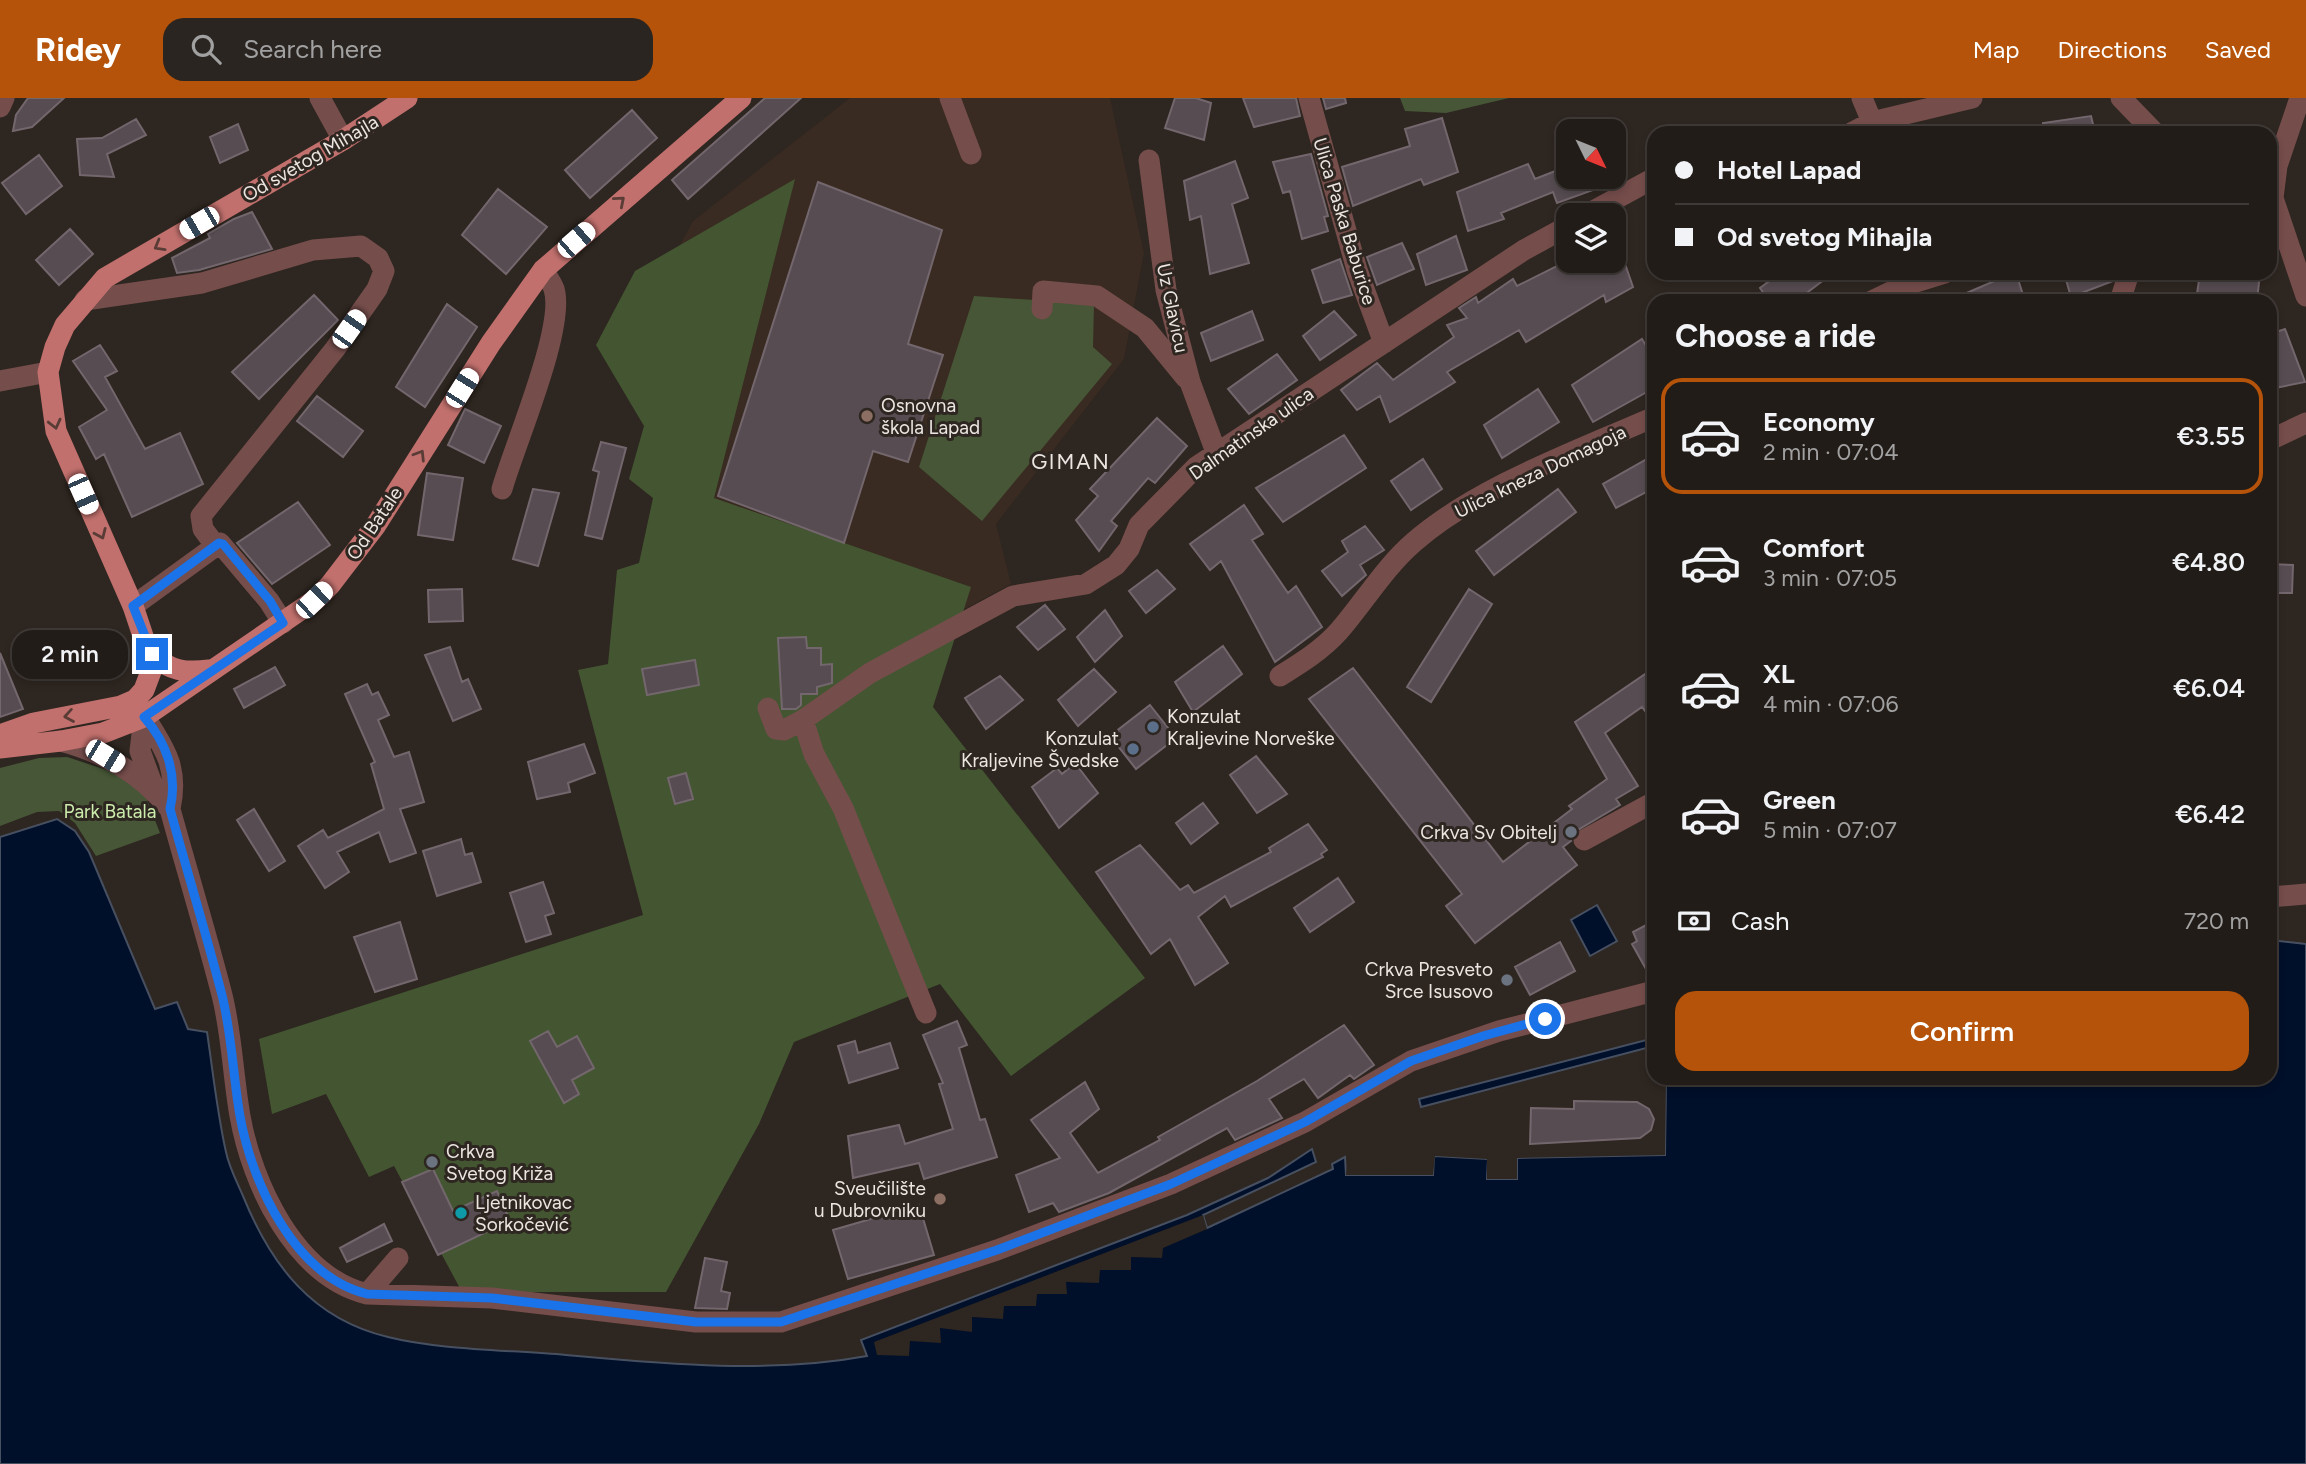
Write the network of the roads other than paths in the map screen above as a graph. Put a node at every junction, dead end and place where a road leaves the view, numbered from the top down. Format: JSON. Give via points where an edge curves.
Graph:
{"nodes":[{"id":1,"x":4,"y":98,"type":"edge"},
{"id":2,"x":320,"y":98,"type":"edge"},
{"id":3,"x":407,"y":98,"type":"edge"},
{"id":4,"x":741,"y":98,"type":"edge"},
{"id":5,"x":950,"y":98,"type":"edge"},
{"id":6,"x":1309,"y":98,"type":"edge"},
{"id":7,"x":1862,"y":98,"type":"edge"},
{"id":8,"x":1972,"y":98,"type":"edge"},
{"id":9,"x":2121,"y":98,"type":"edge"},
{"id":10,"x":2300,"y":98,"type":"edge"},
{"id":11,"x":0,"y":107,"type":"edge"},
{"id":12,"x":1872,"y":122,"type":"junction"},
{"id":13,"x":1864,"y":126,"type":"edge"},
{"id":14,"x":2148,"y":126,"type":"edge"},
{"id":15,"x":343,"y":140,"type":"junction"},
{"id":16,"x":971,"y":154,"type":"dead end"},
{"id":17,"x":1149,"y":160,"type":"dead end"},
{"id":18,"x":2277,"y":166,"type":"edge"},
{"id":19,"x":1647,"y":182,"type":"edge"},
{"id":20,"x":1609,"y":203,"type":"edge"},
{"id":21,"x":2277,"y":212,"type":"edge"},
{"id":22,"x":1556,"y":233,"type":"edge"},
{"id":23,"x":543,"y":270,"type":"junction"},
{"id":24,"x":1922,"y":280,"type":"edge"},
{"id":25,"x":1886,"y":294,"type":"edge"},
{"id":26,"x":2306,"y":296,"type":"edge"},
{"id":27,"x":85,"y":300,"type":"junction"},
{"id":28,"x":1042,"y":309,"type":"dead end"},
{"id":29,"x":1384,"y":344,"type":"junction"},
{"id":30,"x":48,"y":372,"type":"junction"},
{"id":31,"x":0,"y":381,"type":"edge"},
{"id":32,"x":1190,"y":382,"type":"junction"},
{"id":33,"x":1647,"y":420,"type":"edge"},
{"id":34,"x":2306,"y":423,"type":"edge"},
{"id":35,"x":2277,"y":437,"type":"edge"},
{"id":36,"x":1216,"y":452,"type":"junction"},
{"id":37,"x":502,"y":489,"type":"dead end"},
{"id":38,"x":215,"y":545,"type":"junction"},
{"id":39,"x":133,"y":606,"type":"junction"},
{"id":40,"x":283,"y":623,"type":"junction"},
{"id":41,"x":152,"y":654,"type":"junction"},
{"id":42,"x":209,"y":670,"type":"junction"},
{"id":43,"x":1280,"y":676,"type":"dead end"},
{"id":44,"x":768,"y":708,"type":"dead end"},
{"id":45,"x":139,"y":709,"type":"junction"},
{"id":46,"x":803,"y":720,"type":"junction"},
{"id":47,"x":0,"y":735,"type":"edge"},
{"id":48,"x":61,"y":741,"type":"junction"},
{"id":49,"x":0,"y":748,"type":"edge"},
{"id":50,"x":164,"y":802,"type":"junction"},
{"id":51,"x":1647,"y":806,"type":"edge"},
{"id":52,"x":1584,"y":840,"type":"dead end"},
{"id":53,"x":2306,"y":894,"type":"edge"},
{"id":54,"x":2277,"y":896,"type":"edge"},
{"id":55,"x":1647,"y":993,"type":"edge"},
{"id":56,"x":926,"y":1013,"type":"dead end"},
{"id":57,"x":398,"y":1258,"type":"dead end"},
{"id":58,"x":367,"y":1294,"type":"junction"}],
"edges":[{"from":1,"to":11,"type":"street"},
{"from":2,"to":15,"type":"street"},
{"from":3,"to":15,"type":"main road","name":"Od svetog Mihajla"},
{"from":23,"to":4,"type":"main road","name":"Od Batale","one_way":true},
{"from":5,"to":16,"type":"street"},
{"from":6,"to":29,"type":"street","name":"Ulica Paska Baburice","via":[[1357,270]]},
{"from":7,"to":12,"type":"street"},
{"from":8,"to":12,"type":"street"},
{"from":9,"to":14,"type":"street"},
{"from":10,"to":18,"type":"street"},
{"from":12,"to":13,"type":"street"},
{"from":15,"to":27,"type":"main road","name":"Od svetog Mihajla","one_way":true,"via":[[105,278]]},
{"from":17,"to":32,"type":"street","name":"Uz Glavicu","via":[[1166,290]]},
{"from":19,"to":20,"type":"street"},
{"from":21,"to":26,"type":"street"},
{"from":22,"to":29,"type":"street","name":"Dalmatinska ulica"},
{"from":23,"to":37,"type":"street","via":[[554,290],[556,319]]},
{"from":40,"to":23,"type":"main road","name":"Od Batale","one_way":true,"via":[[330,585],[361,545]]},
{"from":24,"to":25,"type":"street"},
{"from":27,"to":30,"type":"main road","name":"Od svetog Mihajla","via":[[65,325]]},
{"from":27,"to":38,"type":"street","via":[[202,283],[313,250],[361,246],[378,258],[384,271],[377,289],[335,349],[201,516],[203,529]]},
{"from":28,"to":32,"type":"street","via":[[1044,291],[1097,296],[1145,328]]},
{"from":29,"to":36,"type":"street","name":"Dalmatinska ulica"},
{"from":30,"to":31,"type":"street"},
{"from":30,"to":39,"type":"main road","name":"Od svetog Mihajla","one_way":true,"via":[[56,431]]},
{"from":32,"to":36,"type":"street","name":"Uz Glavicu"},
{"from":33,"to":43,"type":"street","name":"Ulica kneza Domagoja","via":[[1444,518],[1388,565],[1338,632]]},
{"from":34,"to":35,"type":"street"},
{"from":36,"to":46,"type":"street","name":"Dalmatinska ulica","via":[[1139,524],[1129,549],[1116,565],[1086,584],[1013,596],[870,673]]},
{"from":38,"to":39,"type":"street"},
{"from":38,"to":40,"type":"street","via":[[223,544]]},
{"from":39,"to":41,"type":"main road","name":"Od svetog Mihajla"},
{"from":40,"to":42,"type":"main road","name":"Od Batale"},
{"from":41,"to":42,"type":"main road","via":[[177,671]]},
{"from":41,"to":45,"type":"main road","via":[[150,680]]},
{"from":42,"to":45,"type":"main road","name":"Od Batale"},
{"from":44,"to":46,"type":"street","via":[[776,729]]},
{"from":45,"to":47,"type":"main road","one_way":true,"via":[[121,706],[34,723]]},
{"from":45,"to":48,"type":"main road","via":[[103,733]]},
{"from":45,"to":50,"type":"street","via":[[140,751],[146,773]]},
{"from":46,"to":56,"type":"street"},
{"from":48,"to":49,"type":"main road"},
{"from":48,"to":50,"type":"street","via":[[105,756]]},
{"from":50,"to":58,"type":"street","via":[[223,997],[241,1119],[270,1203],[300,1251],[350,1290]]},
{"from":51,"to":52,"type":"street"},
{"from":53,"to":54,"type":"street"},
{"from":55,"to":58,"type":"street","via":[[1499,1031],[1411,1061],[1305,1122],[1171,1184],[997,1250],[781,1322],[696,1322],[492,1298]]},
{"from":57,"to":58,"type":"street"}]}
